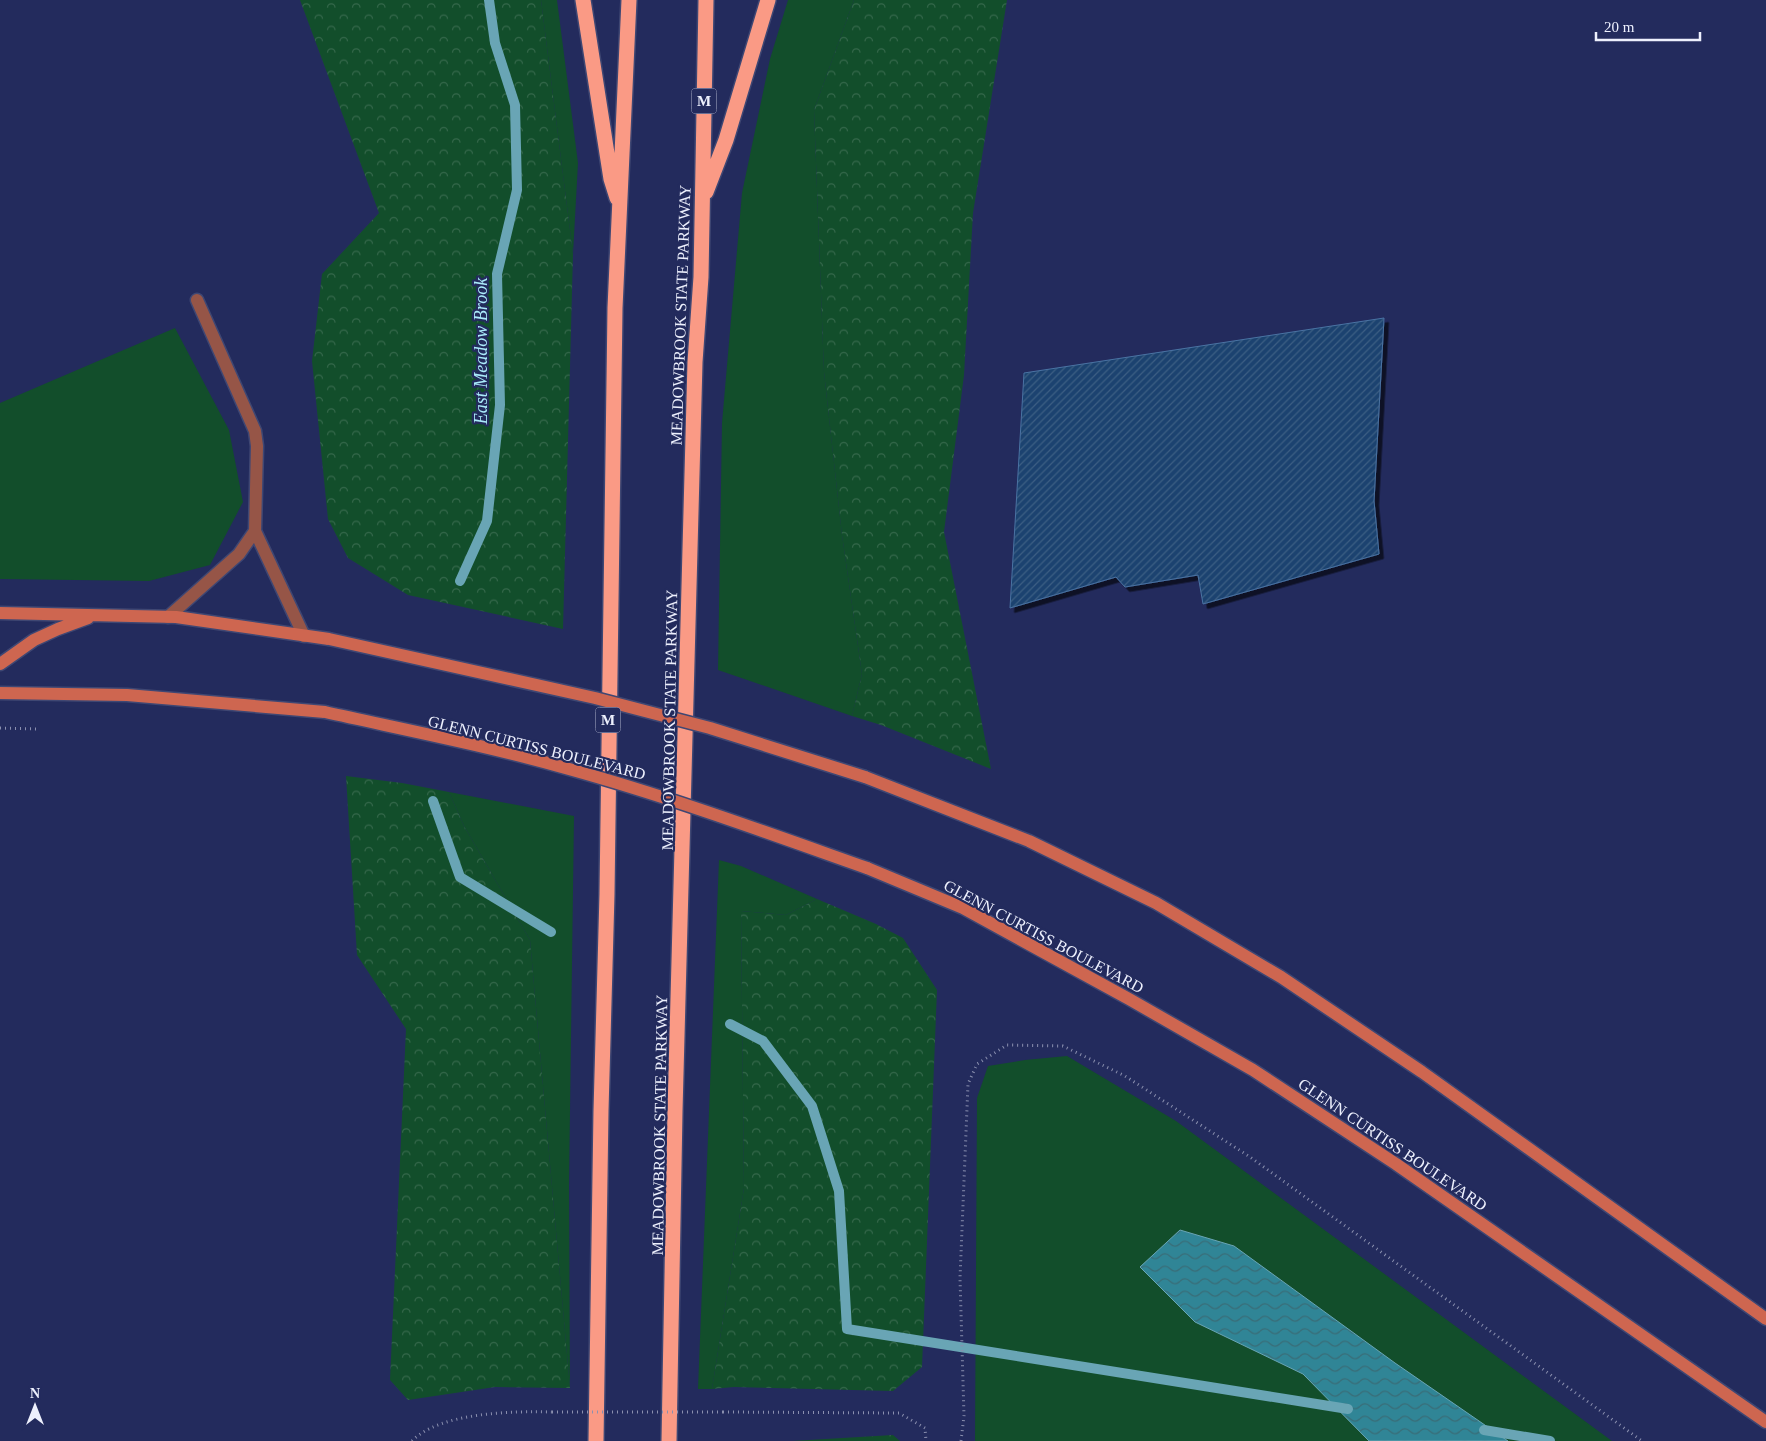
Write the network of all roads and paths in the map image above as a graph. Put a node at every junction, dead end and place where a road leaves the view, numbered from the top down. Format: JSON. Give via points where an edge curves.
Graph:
{"nodes":[{"id":1,"x":583,"y":0,"type":"edge"},
{"id":2,"x":628,"y":0,"type":"edge"},
{"id":3,"x":706,"y":0,"type":"edge"},
{"id":4,"x":768,"y":0,"type":"edge"},
{"id":5,"x":702,"y":202,"type":"junction"},
{"id":6,"x":620,"y":205,"type":"junction"},
{"id":7,"x":197,"y":300,"type":"dead end"},
{"id":8,"x":255,"y":531,"type":"junction"},
{"id":9,"x":0,"y":613,"type":"edge"},
{"id":10,"x":95,"y":616,"type":"junction"},
{"id":11,"x":168,"y":617,"type":"junction"},
{"id":12,"x":304,"y":636,"type":"junction"},
{"id":13,"x":0,"y":664,"type":"edge"},
{"id":14,"x":0,"y":693,"type":"edge"},
{"id":15,"x":0,"y":728,"type":"edge"},
{"id":16,"x":38,"y":729,"type":"dead end"},
{"id":17,"x":1766,"y":1320,"type":"edge"},
{"id":18,"x":1766,"y":1422,"type":"edge"},
{"id":19,"x":412,"y":1441,"type":"edge"},
{"id":20,"x":596,"y":1441,"type":"edge"},
{"id":21,"x":669,"y":1441,"type":"edge"},
{"id":22,"x":926,"y":1441,"type":"edge"},
{"id":23,"x":961,"y":1441,"type":"edge"},
{"id":24,"x":1642,"y":1441,"type":"edge"}],
"edges":[{"from":1,"to":6,"type":"highway","via":[[611,179]]},
{"from":2,"to":6,"type":"highway","number":"M"},
{"from":3,"to":5,"type":"highway","name":"MEADOWBROOK STATE PARKWAY","number":"M"},
{"from":4,"to":5,"type":"highway","via":[[726,140]]},
{"from":5,"to":21,"type":"highway","name":"MEADOWBROOK STATE PARKWAY","number":"M","via":[[695,362]]},
{"from":6,"to":20,"type":"highway","number":"M","via":[[615,318]]},
{"from":7,"to":8,"type":"lane","via":[[255,431]]},
{"from":8,"to":11,"type":"lane","via":[[239,554]]},
{"from":8,"to":12,"type":"lane"},
{"from":9,"to":10,"type":"main road"},
{"from":10,"to":11,"type":"main road"},
{"from":10,"to":13,"type":"main road","via":[[34,640]]},
{"from":11,"to":12,"type":"main road"},
{"from":12,"to":17,"type":"main road","bridge":true,"via":[[595,698],[710,728],[864,777],[1029,841],[1156,903],[1281,977],[1422,1072]]},
{"from":14,"to":18,"type":"main road","name":"GLENN CURTISS BOULEVARD","bridge":true,"via":[[127,695],[325,712],[567,768],[647,792],[867,868],[963,908],[1253,1070],[1396,1164]]},
{"from":15,"to":16,"type":"path"},
{"from":19,"to":22,"type":"path","bridge":true,"via":[[418,1434],[448,1421],[512,1411],[899,1413],[925,1428]]},
{"from":23,"to":24,"type":"path","via":[[964,1416],[960,1278],[968,1084],[978,1064],[1006,1046],[1063,1046],[1125,1076],[1250,1157]]}]}
